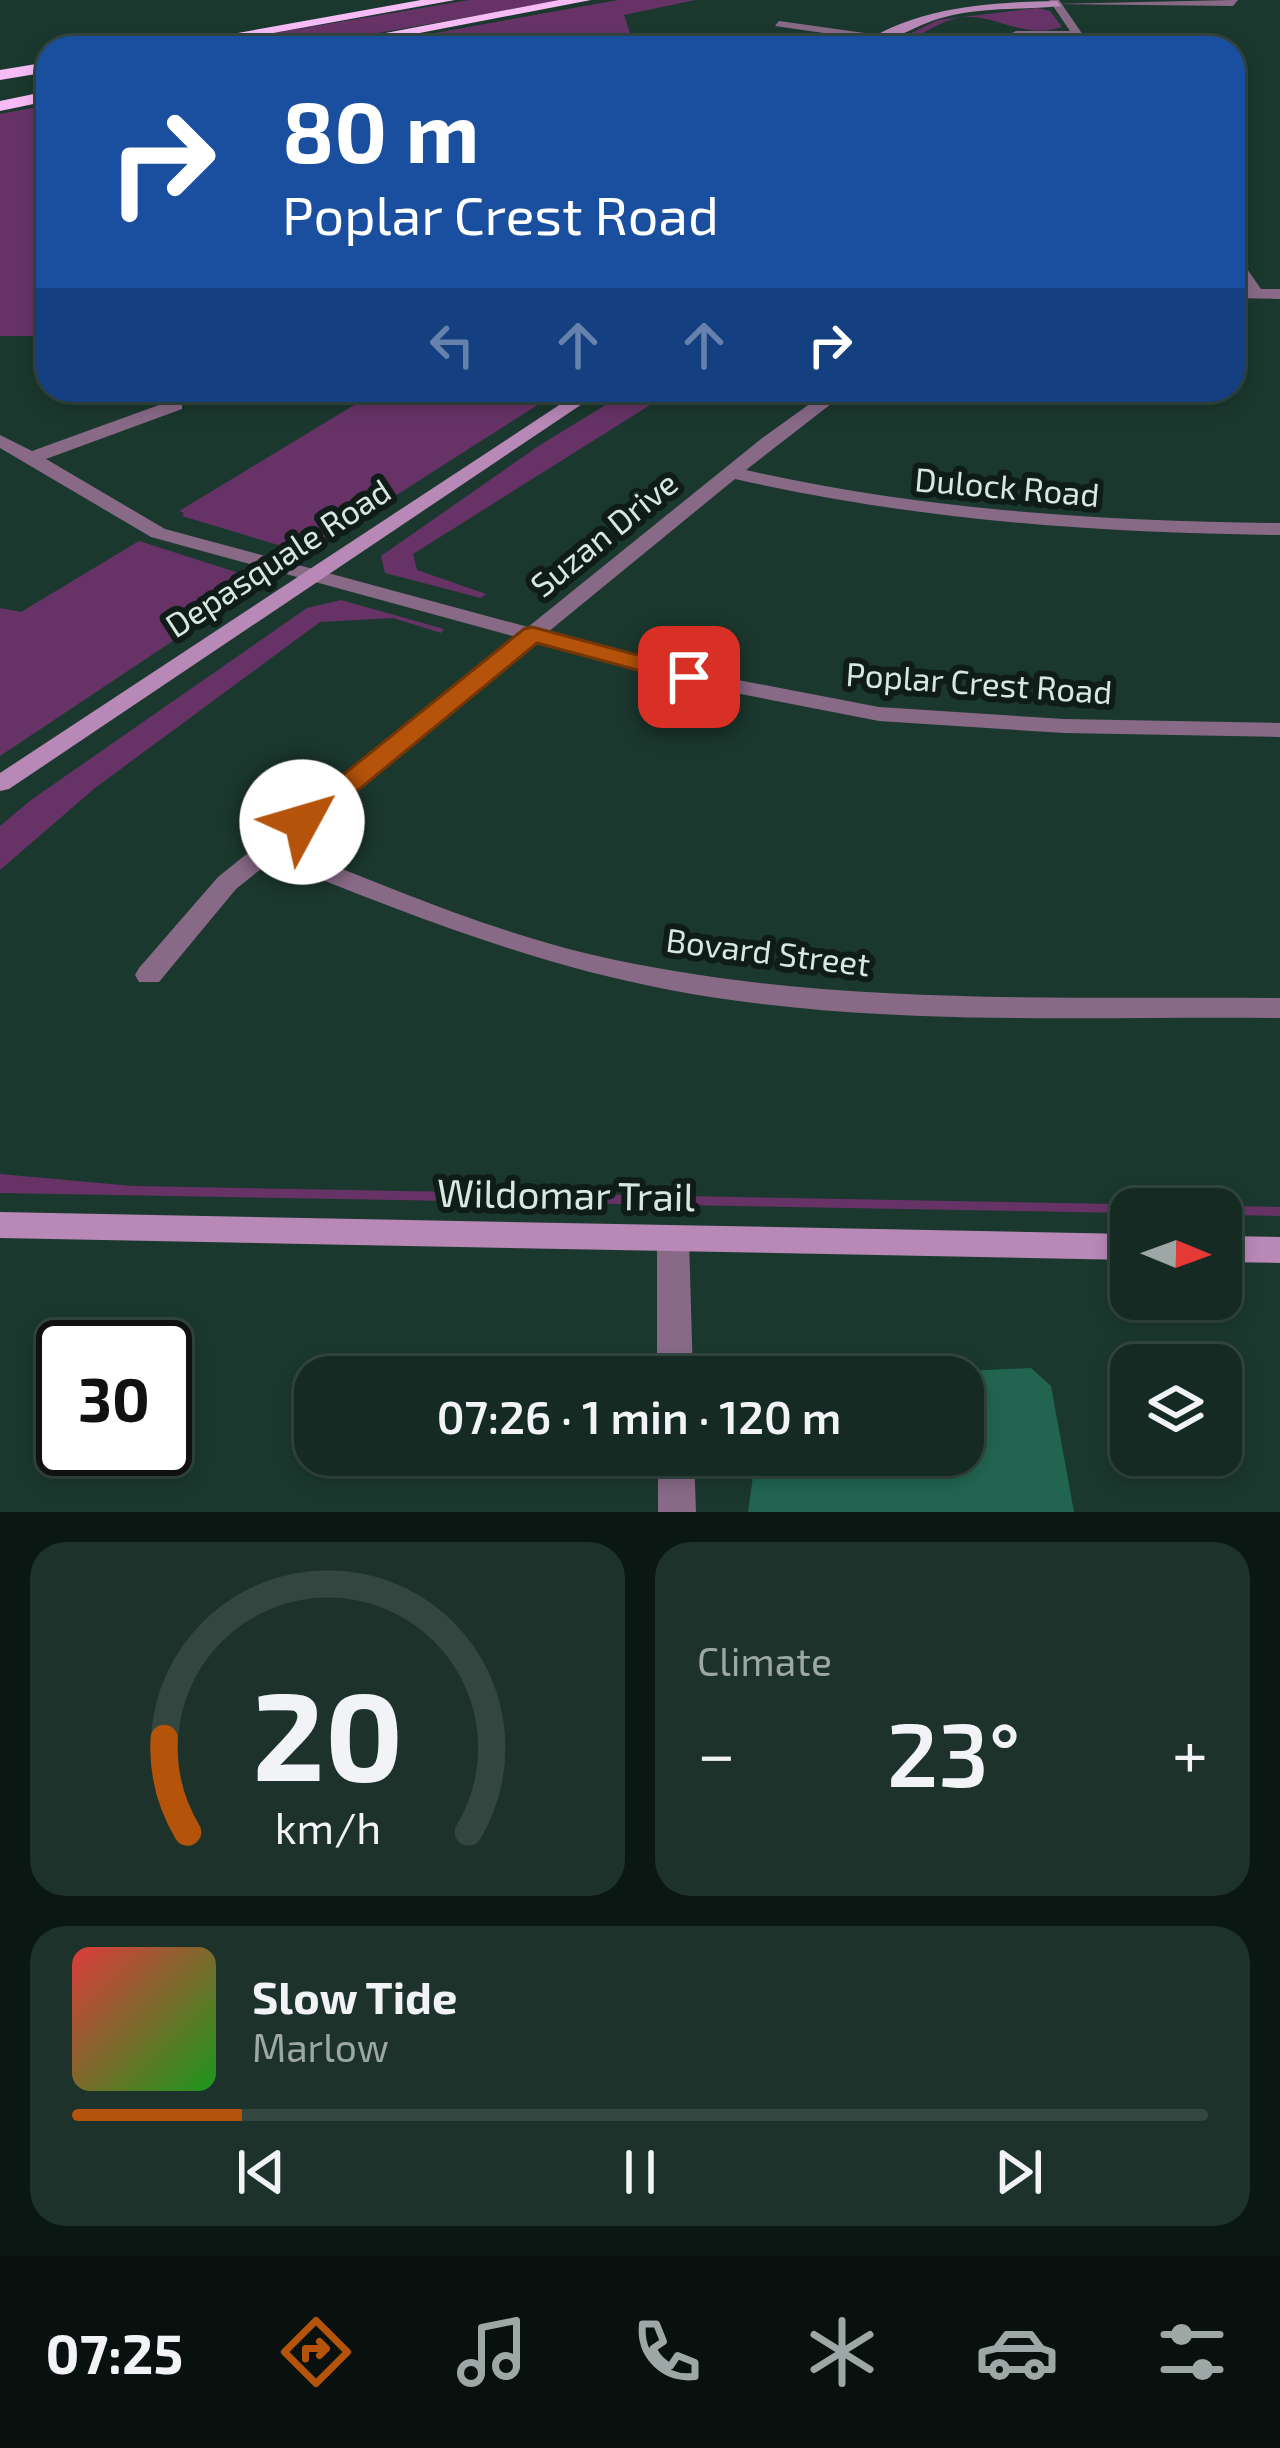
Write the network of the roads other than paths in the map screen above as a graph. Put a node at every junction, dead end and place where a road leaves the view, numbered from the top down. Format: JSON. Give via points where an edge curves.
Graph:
{"nodes":[{"id":1,"x":448,"y":0,"type":"edge"},
{"id":2,"x":584,"y":0,"type":"edge"},
{"id":3,"x":1235,"y":0,"type":"edge"},
{"id":4,"x":1055,"y":2,"type":"edge"},
{"id":5,"x":779,"y":25,"type":"dead end"},
{"id":6,"x":1078,"y":34,"type":"joint"},
{"id":7,"x":234,"y":36,"type":"edge"},
{"id":8,"x":382,"y":36,"type":"edge"},
{"id":9,"x":864,"y":36,"type":"edge"},
{"id":10,"x":883,"y":36,"type":"edge"},
{"id":11,"x":1012,"y":36,"type":"edge"},
{"id":12,"x":36,"y":69,"type":"edge"},
{"id":13,"x":0,"y":75,"type":"edge"},
{"id":14,"x":36,"y":98,"type":"edge"},
{"id":15,"x":0,"y":105,"type":"edge"},
{"id":16,"x":1245,"y":276,"type":"edge"},
{"id":17,"x":1245,"y":294,"type":"edge"},
{"id":18,"x":1257,"y":294,"type":"junction"},
{"id":19,"x":1280,"y":294,"type":"edge"},
{"id":20,"x":577,"y":402,"type":"edge"},
{"id":21,"x":824,"y":402,"type":"edge"},
{"id":22,"x":176,"y":405,"type":"dead end"},
{"id":23,"x":0,"y":440,"type":"edge"},
{"id":24,"x":34,"y":457,"type":"junction"},
{"id":25,"x":731,"y":472,"type":"junction"},
{"id":26,"x":1280,"y":529,"type":"edge"},
{"id":27,"x":313,"y":575,"type":"junction"},
{"id":28,"x":532,"y":634,"type":"junction"},
{"id":29,"x":1280,"y":730,"type":"edge"},
{"id":30,"x":0,"y":784,"type":"edge"},
{"id":31,"x":269,"y":849,"type":"junction"},
{"id":32,"x":149,"y":975,"type":"dead end"},
{"id":33,"x":1280,"y":1007,"type":"edge"},
{"id":34,"x":0,"y":1225,"type":"edge"},
{"id":35,"x":673,"y":1239,"type":"junction"},
{"id":36,"x":1110,"y":1247,"type":"edge"},
{"id":37,"x":1242,"y":1249,"type":"edge"},
{"id":38,"x":1280,"y":1250,"type":"edge"},
{"id":39,"x":675,"y":1356,"type":"edge"},
{"id":40,"x":676,"y":1476,"type":"edge"},
{"id":41,"x":677,"y":1512,"type":"edge"}],
"edges":[{"from":1,"to":7,"type":"highway"},
{"from":2,"to":8,"type":"highway"},
{"from":3,"to":4,"type":"lane"},
{"from":4,"to":6,"type":"street"},
{"from":4,"to":10,"type":"street","via":[[957,10]]},
{"from":5,"to":9,"type":"street"},
{"from":6,"to":11,"type":"street"},
{"from":12,"to":13,"type":"highway"},
{"from":14,"to":15,"type":"highway"},
{"from":16,"to":18,"type":"street"},
{"from":17,"to":18,"type":"street"},
{"from":18,"to":19,"type":"street"},
{"from":20,"to":27,"type":"street","name":"Depasquale Road"},
{"from":21,"to":25,"type":"street","name":"Suzan Drive"},
{"from":22,"to":24,"type":"street"},
{"from":23,"to":24,"type":"street","name":"Poplar Crest Road"},
{"from":24,"to":27,"type":"street","name":"Poplar Crest Road","via":[[158,532]]},
{"from":25,"to":26,"type":"street","name":"Dulock Road","via":[[934,513]]},
{"from":25,"to":28,"type":"street","name":"Suzan Drive"},
{"from":27,"to":28,"type":"street","name":"Poplar Crest Road"},
{"from":27,"to":30,"type":"street","name":"Depasquale Road"},
{"from":28,"to":29,"type":"street","name":"Poplar Crest Road","via":[[689,677],[879,714]]},
{"from":28,"to":31,"type":"street","name":"Suzan Drive"},
{"from":31,"to":32,"type":"street","name":"Suzan Drive","via":[[227,883]]},
{"from":31,"to":33,"type":"street","name":"Bovard Street","via":[[497,938],[730,990],[856,1001]]},
{"from":34,"to":35,"type":"street","name":"Wildomar Trail"},
{"from":35,"to":36,"type":"street","name":"Wildomar Trail"},
{"from":35,"to":39,"type":"street"},
{"from":37,"to":38,"type":"street"},
{"from":40,"to":41,"type":"street"}]}
